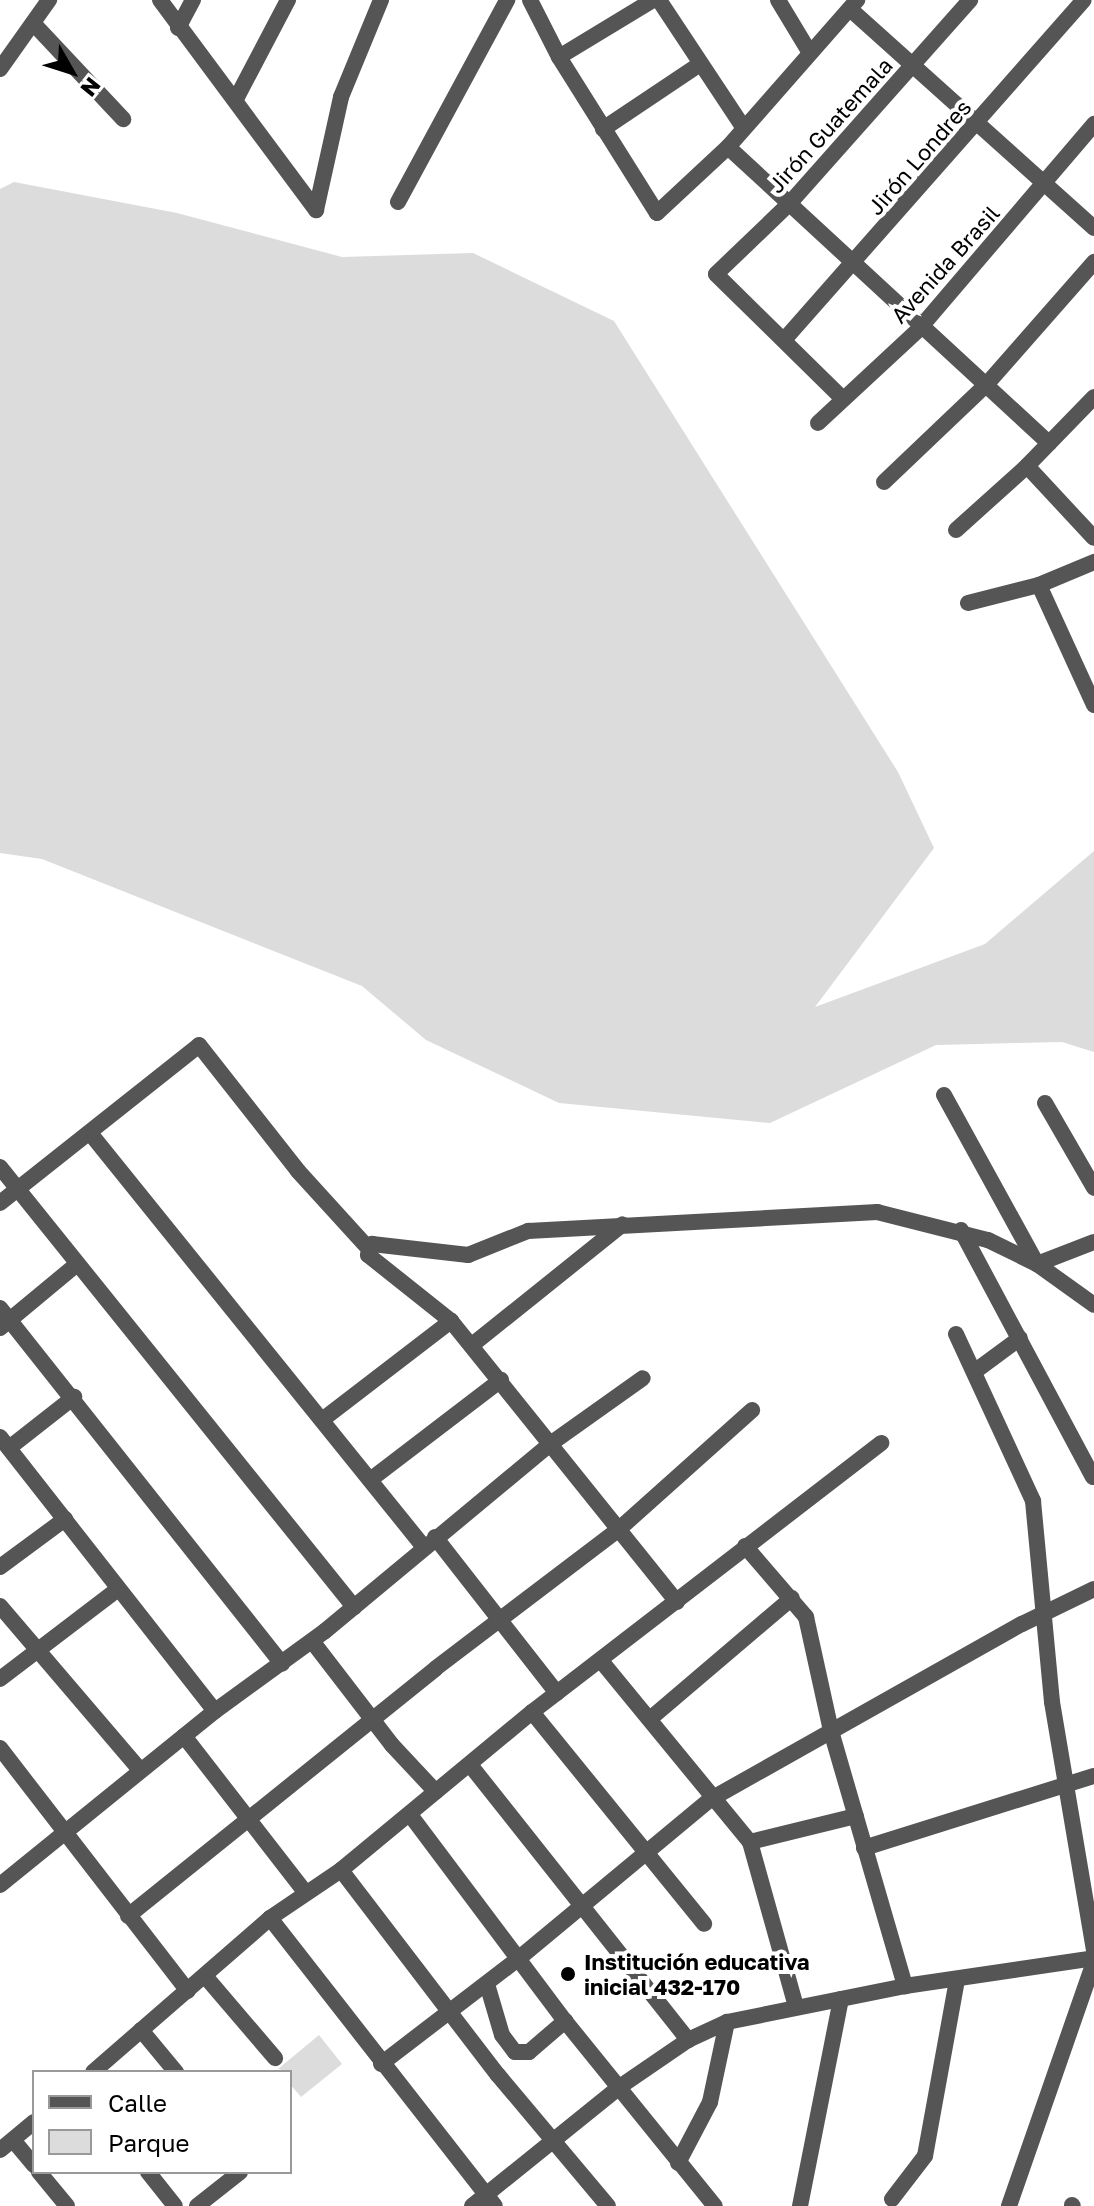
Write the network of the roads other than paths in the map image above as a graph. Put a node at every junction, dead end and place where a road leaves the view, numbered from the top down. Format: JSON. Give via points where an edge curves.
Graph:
{"nodes":[{"id":1,"x":49,"y":0,"type":"edge"},
{"id":2,"x":160,"y":0,"type":"edge"},
{"id":3,"x":193,"y":0,"type":"edge"},
{"id":4,"x":288,"y":0,"type":"edge"},
{"id":5,"x":381,"y":0,"type":"edge"},
{"id":6,"x":507,"y":0,"type":"edge"},
{"id":7,"x":653,"y":0,"type":"edge"},
{"id":8,"x":659,"y":0,"type":"edge"},
{"id":9,"x":778,"y":0,"type":"edge"},
{"id":10,"x":970,"y":0,"type":"edge"},
{"id":11,"x":1084,"y":0,"type":"edge"},
{"id":12,"x":536,"y":3,"type":"edge"},
{"id":13,"x":854,"y":5,"type":"edge"},
{"id":14,"x":33,"y":23,"type":"junction"},
{"id":15,"x":178,"y":28,"type":"junction"},
{"id":16,"x":810,"y":53,"type":"junction"},
{"id":17,"x":559,"y":57,"type":"junction"},
{"id":18,"x":3,"y":59,"type":"edge"},
{"id":19,"x":700,"y":64,"type":"junction"},
{"id":20,"x":914,"y":66,"type":"junction"},
{"id":21,"x":236,"y":99,"type":"junction"},
{"id":22,"x":123,"y":119,"type":"dead end"},
{"id":23,"x":978,"y":122,"type":"junction"},
{"id":24,"x":1094,"y":124,"type":"edge"},
{"id":25,"x":743,"y":127,"type":"junction"},
{"id":26,"x":603,"y":129,"type":"junction"},
{"id":27,"x":728,"y":147,"type":"junction"},
{"id":28,"x":1046,"y":183,"type":"junction"},
{"id":29,"x":398,"y":202,"type":"dead end"},
{"id":30,"x":789,"y":204,"type":"junction"},
{"id":31,"x":1094,"y":228,"type":"edge"},
{"id":32,"x":857,"y":261,"type":"junction"},
{"id":33,"x":1094,"y":262,"type":"edge"},
{"id":34,"x":919,"y":329,"type":"junction"},
{"id":35,"x":784,"y":340,"type":"junction"},
{"id":36,"x":986,"y":385,"type":"junction"},
{"id":37,"x":843,"y":399,"type":"junction"},
{"id":38,"x":1091,"y":407,"type":"edge"},
{"id":39,"x":818,"y":423,"type":"dead end"},
{"id":40,"x":1049,"y":443,"type":"junction"},
{"id":41,"x":1027,"y":466,"type":"junction"},
{"id":42,"x":884,"y":482,"type":"dead end"},
{"id":43,"x":956,"y":530,"type":"dead end"},
{"id":44,"x":1094,"y":538,"type":"edge"},
{"id":45,"x":1094,"y":562,"type":"edge"},
{"id":46,"x":1039,"y":585,"type":"junction"},
{"id":47,"x":968,"y":603,"type":"dead end"},
{"id":48,"x":1094,"y":705,"type":"edge"},
{"id":49,"x":944,"y":1095,"type":"dead end"},
{"id":50,"x":1045,"y":1103,"type":"dead end"},
{"id":51,"x":90,"y":1133,"type":"junction"},
{"id":52,"x":0,"y":1167,"type":"edge"},
{"id":53,"x":1094,"y":1188,"type":"edge"},
{"id":54,"x":17,"y":1189,"type":"junction"},
{"id":55,"x":0,"y":1203,"type":"edge"},
{"id":56,"x":624,"y":1223,"type":"junction"},
{"id":57,"x":961,"y":1230,"type":"junction"},
{"id":58,"x":1094,"y":1242,"type":"edge"},
{"id":59,"x":368,"y":1248,"type":"junction"},
{"id":60,"x":77,"y":1264,"type":"junction"},
{"id":61,"x":1037,"y":1264,"type":"junction"},
{"id":62,"x":1094,"y":1305,"type":"edge"},
{"id":63,"x":3,"y":1318,"type":"edge"},
{"id":64,"x":451,"y":1321,"type":"junction"},
{"id":65,"x":956,"y":1334,"type":"dead end"},
{"id":66,"x":1020,"y":1338,"type":"junction"},
{"id":67,"x":472,"y":1345,"type":"junction"},
{"id":68,"x":974,"y":1372,"type":"junction"},
{"id":69,"x":643,"y":1378,"type":"dead end"},
{"id":70,"x":501,"y":1380,"type":"junction"},
{"id":71,"x":74,"y":1397,"type":"junction"},
{"id":72,"x":752,"y":1410,"type":"dead end"},
{"id":73,"x":322,"y":1420,"type":"junction"},
{"id":74,"x":4,"y":1442,"type":"edge"},
{"id":75,"x":553,"y":1442,"type":"junction"},
{"id":76,"x":881,"y":1443,"type":"dead end"},
{"id":77,"x":1093,"y":1477,"type":"edge"},
{"id":78,"x":370,"y":1480,"type":"junction"},
{"id":79,"x":65,"y":1519,"type":"junction"},
{"id":80,"x":618,"y":1530,"type":"junction"},
{"id":81,"x":429,"y":1542,"type":"junction"},
{"id":82,"x":745,"y":1546,"type":"junction"},
{"id":83,"x":0,"y":1567,"type":"edge"},
{"id":84,"x":1094,"y":1589,"type":"edge"},
{"id":85,"x":117,"y":1590,"type":"junction"},
{"id":86,"x":792,"y":1598,"type":"junction"},
{"id":87,"x":677,"y":1602,"type":"junction"},
{"id":88,"x":0,"y":1606,"type":"edge"},
{"id":89,"x":354,"y":1607,"type":"junction"},
{"id":90,"x":1043,"y":1613,"type":"junction"},
{"id":91,"x":498,"y":1622,"type":"junction"},
{"id":92,"x":312,"y":1641,"type":"junction"},
{"id":93,"x":35,"y":1651,"type":"junction"},
{"id":94,"x":602,"y":1662,"type":"junction"},
{"id":95,"x":282,"y":1664,"type":"junction"},
{"id":96,"x":0,"y":1679,"type":"edge"},
{"id":97,"x":557,"y":1693,"type":"junction"},
{"id":98,"x":215,"y":1711,"type":"junction"},
{"id":99,"x":532,"y":1712,"type":"junction"},
{"id":100,"x":651,"y":1718,"type":"junction"},
{"id":101,"x":371,"y":1719,"type":"junction"},
{"id":102,"x":831,"y":1731,"type":"junction"},
{"id":103,"x":184,"y":1736,"type":"junction"},
{"id":104,"x":0,"y":1748,"type":"edge"},
{"id":105,"x":471,"y":1766,"type":"junction"},
{"id":106,"x":140,"y":1770,"type":"junction"},
{"id":107,"x":1094,"y":1776,"type":"edge"},
{"id":108,"x":1065,"y":1785,"type":"junction"},
{"id":109,"x":436,"y":1792,"type":"junction"},
{"id":110,"x":711,"y":1799,"type":"junction"},
{"id":111,"x":249,"y":1815,"type":"junction"},
{"id":112,"x":411,"y":1816,"type":"junction"},
{"id":113,"x":856,"y":1816,"type":"junction"},
{"id":114,"x":66,"y":1830,"type":"junction"},
{"id":115,"x":750,"y":1842,"type":"junction"},
{"id":116,"x":864,"y":1848,"type":"junction"},
{"id":117,"x":649,"y":1852,"type":"junction"},
{"id":118,"x":341,"y":1870,"type":"junction"},
{"id":119,"x":0,"y":1885,"type":"edge"},
{"id":120,"x":305,"y":1892,"type":"junction"},
{"id":121,"x":582,"y":1906,"type":"junction"},
{"id":122,"x":128,"y":1916,"type":"junction"},
{"id":123,"x":270,"y":1918,"type":"junction"},
{"id":124,"x":704,"y":1924,"type":"dead end"},
{"id":125,"x":1094,"y":1950,"type":"edge"},
{"id":126,"x":518,"y":1959,"type":"junction"},
{"id":127,"x":1094,"y":1960,"type":"edge"},
{"id":128,"x":205,"y":1976,"type":"junction"},
{"id":129,"x":957,"y":1980,"type":"junction"},
{"id":130,"x":487,"y":1984,"type":"junction"},
{"id":131,"x":905,"y":1986,"type":"junction"},
{"id":132,"x":188,"y":1991,"type":"junction"},
{"id":133,"x":841,"y":1999,"type":"junction"},
{"id":134,"x":796,"y":2007,"type":"junction"},
{"id":135,"x":447,"y":2009,"type":"junction"},
{"id":136,"x":565,"y":2021,"type":"junction"},
{"id":137,"x":727,"y":2022,"type":"junction"},
{"id":138,"x":141,"y":2030,"type":"junction"},
{"id":139,"x":688,"y":2040,"type":"junction"},
{"id":140,"x":515,"y":2052,"type":"junction"},
{"id":141,"x":275,"y":2058,"type":"dead end"},
{"id":142,"x":381,"y":2064,"type":"junction"},
{"id":143,"x":95,"y":2070,"type":"edge"},
{"id":144,"x":174,"y":2070,"type":"edge"},
{"id":145,"x":498,"y":2075,"type":"junction"},
{"id":146,"x":618,"y":2088,"type":"junction"},
{"id":147,"x":32,"y":2124,"type":"edge"},
{"id":148,"x":551,"y":2142,"type":"junction"},
{"id":149,"x":6,"y":2145,"type":"edge"},
{"id":150,"x":678,"y":2163,"type":"junction"},
{"id":151,"x":32,"y":2164,"type":"edge"},
{"id":152,"x":41,"y":2174,"type":"edge"},
{"id":153,"x":150,"y":2174,"type":"edge"},
{"id":154,"x":237,"y":2174,"type":"edge"},
{"id":155,"x":892,"y":2199,"type":"dead end"},
{"id":156,"x":484,"y":2202,"type":"edge"},
{"id":157,"x":67,"y":2206,"type":"edge"},
{"id":158,"x":175,"y":2206,"type":"edge"},
{"id":159,"x":197,"y":2206,"type":"edge"},
{"id":160,"x":608,"y":2206,"type":"edge"},
{"id":161,"x":715,"y":2206,"type":"edge"},
{"id":162,"x":800,"y":2206,"type":"edge"},
{"id":163,"x":1009,"y":2206,"type":"edge"}],
"edges":[{"from":1,"to":14,"type":"street"},
{"from":2,"to":15,"type":"street"},
{"from":3,"to":15,"type":"street"},
{"from":4,"to":21,"type":"street"},
{"from":5,"to":21,"type":"street","via":[[341,97],[316,210]]},
{"from":6,"to":29,"type":"street"},
{"from":7,"to":17,"type":"street"},
{"from":8,"to":19,"type":"street"},
{"from":9,"to":16,"type":"street"},
{"from":10,"to":20,"type":"street","name":"Jirón Guatemala"},
{"from":11,"to":23,"type":"street","name":"Jirón Londres"},
{"from":12,"to":17,"type":"street"},
{"from":13,"to":16,"type":"street"},
{"from":13,"to":20,"type":"street"},
{"from":14,"to":18,"type":"street"},
{"from":14,"to":22,"type":"street"},
{"from":15,"to":21,"type":"street"},
{"from":16,"to":25,"type":"street"},
{"from":17,"to":26,"type":"street"},
{"from":19,"to":25,"type":"street"},
{"from":19,"to":26,"type":"street"},
{"from":20,"to":23,"type":"street"},
{"from":20,"to":30,"type":"street","name":"Jirón Guatemala"},
{"from":23,"to":28,"type":"street"},
{"from":23,"to":32,"type":"street","name":"Jirón Londres"},
{"from":24,"to":28,"type":"street","name":"Avenida Brasil"},
{"from":25,"to":27,"type":"street"},
{"from":26,"to":27,"type":"street","via":[[657,213]]},
{"from":27,"to":30,"type":"street"},
{"from":28,"to":31,"type":"street"},
{"from":28,"to":34,"type":"street","name":"Avenida Brasil"},
{"from":30,"to":32,"type":"street"},
{"from":30,"to":35,"type":"street","name":"Jirón Guatemala","via":[[716,274]]},
{"from":32,"to":34,"type":"street"},
{"from":32,"to":35,"type":"street","name":"Jirón Londres"},
{"from":33,"to":36,"type":"street"},
{"from":34,"to":36,"type":"street"},
{"from":34,"to":37,"type":"street","name":"Avenida Brasil"},
{"from":35,"to":37,"type":"street"},
{"from":36,"to":40,"type":"street"},
{"from":36,"to":42,"type":"street"},
{"from":37,"to":39,"type":"street","name":"Avenida Brasil"},
{"from":38,"to":40,"type":"street"},
{"from":40,"to":41,"type":"street"},
{"from":41,"to":43,"type":"street"},
{"from":41,"to":44,"type":"street"},
{"from":45,"to":46,"type":"street"},
{"from":46,"to":47,"type":"street"},
{"from":46,"to":48,"type":"street"},
{"from":49,"to":61,"type":"street"},
{"from":50,"to":53,"type":"street"},
{"from":51,"to":54,"type":"street"},
{"from":51,"to":59,"type":"street","via":[[199,1045],[298,1171]]},
{"from":51,"to":73,"type":"street"},
{"from":52,"to":54,"type":"street"},
{"from":54,"to":55,"type":"street"},
{"from":54,"to":60,"type":"street"},
{"from":56,"to":57,"type":"street","via":[[877,1212]]},
{"from":56,"to":59,"type":"street","via":[[528,1231],[468,1255],[376,1242]]},
{"from":56,"to":67,"type":"street"},
{"from":57,"to":61,"type":"street"},
{"from":57,"to":66,"type":"street"},
{"from":58,"to":61,"type":"street"},
{"from":59,"to":64,"type":"street","via":[[368,1255]]},
{"from":60,"to":63,"type":"street"},
{"from":60,"to":89,"type":"street"},
{"from":61,"to":62,"type":"street"},
{"from":63,"to":71,"type":"street"},
{"from":64,"to":67,"type":"street"},
{"from":64,"to":73,"type":"street"},
{"from":65,"to":68,"type":"street"},
{"from":66,"to":68,"type":"street"},
{"from":66,"to":77,"type":"street"},
{"from":67,"to":70,"type":"street"},
{"from":68,"to":90,"type":"street","via":[[1033,1501]]},
{"from":69,"to":75,"type":"street"},
{"from":70,"to":75,"type":"street"},
{"from":70,"to":78,"type":"street"},
{"from":71,"to":74,"type":"street"},
{"from":71,"to":95,"type":"street"},
{"from":72,"to":80,"type":"street"},
{"from":73,"to":78,"type":"street"},
{"from":74,"to":79,"type":"street"},
{"from":75,"to":80,"type":"street"},
{"from":75,"to":81,"type":"street"},
{"from":76,"to":82,"type":"street"},
{"from":78,"to":81,"type":"street"},
{"from":79,"to":83,"type":"street"},
{"from":79,"to":85,"type":"street"},
{"from":80,"to":87,"type":"street"},
{"from":80,"to":91,"type":"street"},
{"from":81,"to":89,"type":"street"},
{"from":81,"to":91,"type":"street"},
{"from":82,"to":86,"type":"street"},
{"from":82,"to":87,"type":"street"},
{"from":84,"to":90,"type":"street"},
{"from":85,"to":93,"type":"street"},
{"from":85,"to":98,"type":"street"},
{"from":86,"to":100,"type":"street"},
{"from":86,"to":102,"type":"street","via":[[810,1628]]},
{"from":87,"to":94,"type":"street"},
{"from":88,"to":93,"type":"street"},
{"from":89,"to":92,"type":"street"},
{"from":90,"to":102,"type":"street"},
{"from":90,"to":108,"type":"street"},
{"from":91,"to":97,"type":"street"},
{"from":91,"to":101,"type":"street"},
{"from":92,"to":95,"type":"street"},
{"from":92,"to":101,"type":"street"},
{"from":93,"to":96,"type":"street"},
{"from":93,"to":106,"type":"street"},
{"from":94,"to":97,"type":"street"},
{"from":94,"to":100,"type":"street"},
{"from":95,"to":98,"type":"street"},
{"from":97,"to":99,"type":"street"},
{"from":98,"to":103,"type":"street"},
{"from":99,"to":105,"type":"street"},
{"from":99,"to":117,"type":"street"},
{"from":100,"to":110,"type":"street"},
{"from":101,"to":109,"type":"street"},
{"from":101,"to":111,"type":"street"},
{"from":102,"to":110,"type":"street"},
{"from":102,"to":113,"type":"street"},
{"from":103,"to":106,"type":"street"},
{"from":103,"to":111,"type":"street"},
{"from":104,"to":114,"type":"street"},
{"from":105,"to":109,"type":"street"},
{"from":105,"to":121,"type":"street"},
{"from":106,"to":114,"type":"street"},
{"from":107,"to":108,"type":"street"},
{"from":108,"to":116,"type":"street"},
{"from":108,"to":125,"type":"street"},
{"from":109,"to":112,"type":"street"},
{"from":110,"to":115,"type":"street"},
{"from":110,"to":117,"type":"street"},
{"from":111,"to":120,"type":"street"},
{"from":111,"to":122,"type":"street"},
{"from":112,"to":118,"type":"street"},
{"from":112,"to":126,"type":"street"},
{"from":113,"to":115,"type":"street"},
{"from":113,"to":116,"type":"street"},
{"from":114,"to":119,"type":"street"},
{"from":114,"to":122,"type":"street"},
{"from":115,"to":134,"type":"street"},
{"from":116,"to":131,"type":"street"},
{"from":117,"to":121,"type":"street"},
{"from":117,"to":124,"type":"street"},
{"from":118,"to":120,"type":"street"},
{"from":118,"to":135,"type":"street"},
{"from":120,"to":123,"type":"street"},
{"from":121,"to":126,"type":"street"},
{"from":121,"to":139,"type":"street"},
{"from":122,"to":132,"type":"street"},
{"from":123,"to":128,"type":"street"},
{"from":123,"to":142,"type":"street"},
{"from":126,"to":130,"type":"street"},
{"from":126,"to":136,"type":"street"},
{"from":127,"to":129,"type":"street"},
{"from":127,"to":163,"type":"street"},
{"from":128,"to":132,"type":"street"},
{"from":128,"to":141,"type":"street"},
{"from":129,"to":131,"type":"street"},
{"from":129,"to":155,"type":"street","via":[[925,2156]]},
{"from":130,"to":135,"type":"street"},
{"from":130,"to":140,"type":"street","via":[[502,2035]]},
{"from":131,"to":133,"type":"street"},
{"from":132,"to":138,"type":"street"},
{"from":133,"to":134,"type":"street"},
{"from":133,"to":162,"type":"street"},
{"from":134,"to":137,"type":"street"},
{"from":135,"to":142,"type":"street"},
{"from":135,"to":145,"type":"street"},
{"from":136,"to":140,"type":"street","via":[[529,2052]]},
{"from":136,"to":146,"type":"street"},
{"from":137,"to":139,"type":"street"},
{"from":137,"to":150,"type":"street","via":[[710,2102]]},
{"from":138,"to":143,"type":"street"},
{"from":138,"to":144,"type":"street"},
{"from":139,"to":146,"type":"street"},
{"from":140,"to":145,"type":"street"},
{"from":142,"to":156,"type":"street"},
{"from":145,"to":148,"type":"street"},
{"from":146,"to":148,"type":"street"},
{"from":146,"to":150,"type":"street"},
{"from":147,"to":149,"type":"street"},
{"from":148,"to":156,"type":"street"},
{"from":148,"to":160,"type":"street"},
{"from":149,"to":151,"type":"street"},
{"from":150,"to":161,"type":"street"},
{"from":152,"to":157,"type":"street"},
{"from":153,"to":158,"type":"street"},
{"from":154,"to":159,"type":"street"}]}
